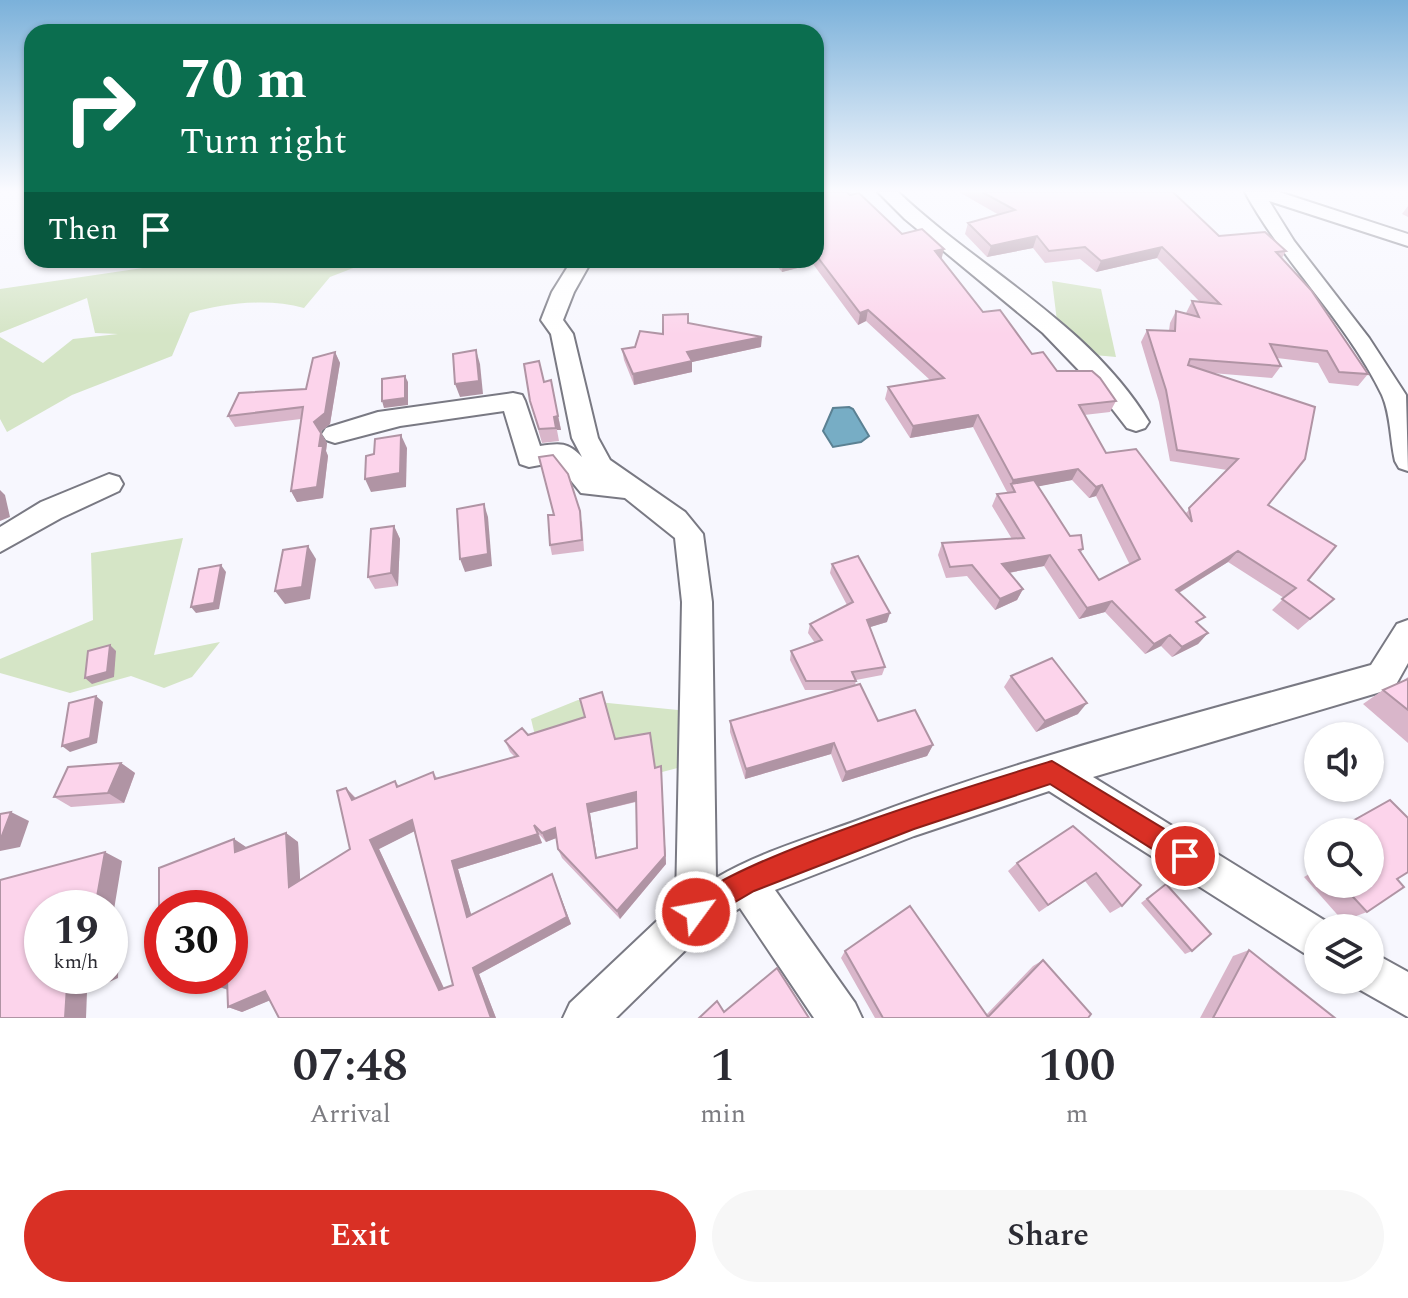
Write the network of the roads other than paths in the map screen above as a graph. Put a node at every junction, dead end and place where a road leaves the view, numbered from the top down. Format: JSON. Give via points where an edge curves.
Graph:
{"nodes":[{"id":1,"x":941,"y":240,"type":"edge"},
{"id":2,"x":1283,"y":240,"type":"edge"},
{"id":3,"x":577,"y":268,"type":"edge"},
{"id":4,"x":1136,"y":422,"type":"dead end"},
{"id":5,"x":335,"y":434,"type":"dead end"},
{"id":6,"x":1408,"y":461,"type":"edge"},
{"id":7,"x":109,"y":484,"type":"dead end"},
{"id":8,"x":631,"y":488,"type":"junction"},
{"id":9,"x":0,"y":541,"type":"edge"},
{"id":10,"x":1408,"y":634,"type":"edge"},
{"id":11,"x":1052,"y":772,"type":"junction"},
{"id":12,"x":746,"y":882,"type":"junction"},
{"id":13,"x":696,"y":912,"type":"junction"},
{"id":14,"x":1304,"y":930,"type":"edge"},
{"id":15,"x":1384,"y":981,"type":"edge"},
{"id":16,"x":1408,"y":996,"type":"edge"},
{"id":17,"x":585,"y":1018,"type":"edge"},
{"id":18,"x":840,"y":1018,"type":"edge"}],
"edges":[{"from":1,"to":4,"type":"street","via":[[1037,315],[1105,379]]},
{"from":2,"to":6,"type":"street","via":[[1351,326],[1396,398]]},
{"from":3,"to":8,"type":"street","via":[[552,320],[562,334],[585,438],[600,467]]},
{"from":5,"to":8,"type":"street","via":[[413,415],[513,401],[529,457],[562,452],[591,486]]},
{"from":7,"to":9,"type":"street"},
{"from":8,"to":13,"type":"street","via":[[689,534],[694,557]]},
{"from":10,"to":11,"type":"street","via":[[1382,677]]},
{"from":11,"to":12,"type":"street","via":[[914,817]]},
{"from":11,"to":14,"type":"street"},
{"from":12,"to":13,"type":"street"},
{"from":12,"to":18,"type":"street"},
{"from":13,"to":17,"type":"street"},
{"from":15,"to":16,"type":"street"}]}
